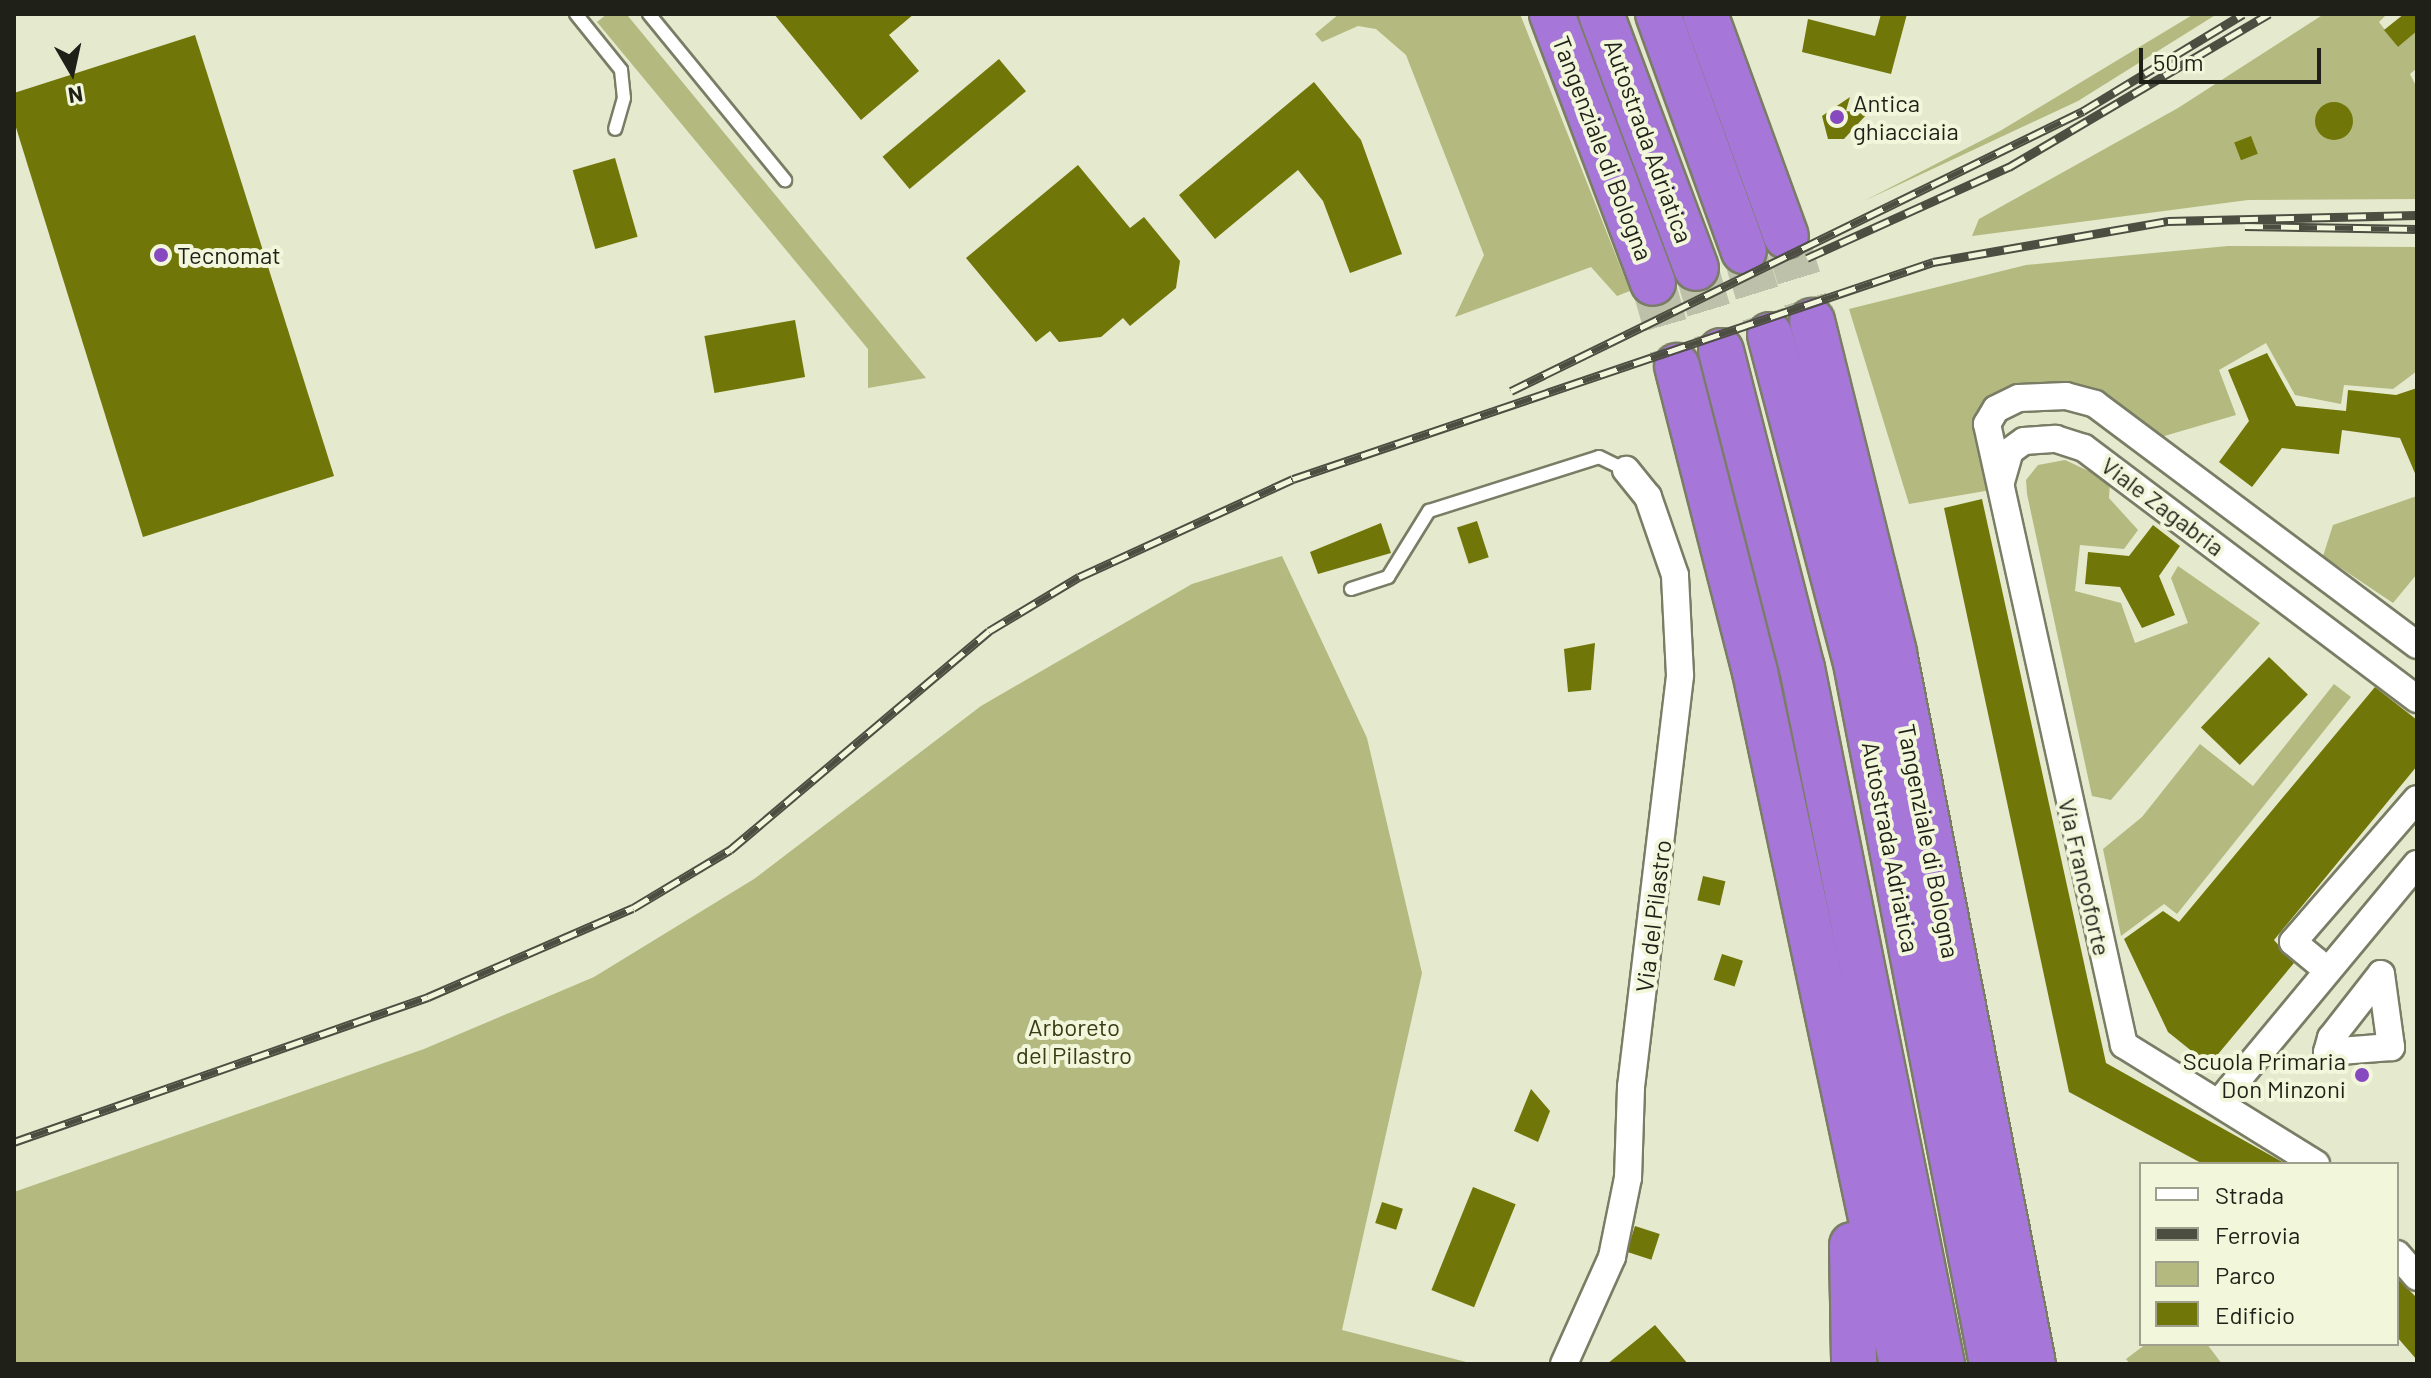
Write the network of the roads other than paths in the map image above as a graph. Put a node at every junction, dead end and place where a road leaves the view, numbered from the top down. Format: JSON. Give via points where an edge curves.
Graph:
{"nodes":[{"id":1,"x":576,"y":14,"type":"edge"},
{"id":2,"x":649,"y":14,"type":"edge"},
{"id":3,"x":1550,"y":14,"type":"edge"},
{"id":4,"x":1601,"y":14,"type":"edge"},
{"id":5,"x":1658,"y":14,"type":"edge"},
{"id":6,"x":1705,"y":14,"type":"edge"},
{"id":7,"x":1723,"y":14,"type":"edge"},
{"id":8,"x":615,"y":129,"type":"dead end"},
{"id":9,"x":785,"y":180,"type":"dead end"},
{"id":10,"x":1744,"y":251,"type":"tunnel mouth"},
{"id":11,"x":1696,"y":268,"type":"tunnel mouth"},
{"id":12,"x":1653,"y":283,"type":"tunnel mouth"},
{"id":13,"x":1812,"y":321,"type":"tunnel mouth"},
{"id":14,"x":1770,"y":335,"type":"tunnel mouth"},
{"id":15,"x":1721,"y":351,"type":"tunnel mouth"},
{"id":16,"x":1677,"y":366,"type":"tunnel mouth"},
{"id":17,"x":1626,"y":470,"type":"joint"},
{"id":18,"x":2001,"y":486,"type":"junction"},
{"id":19,"x":1351,"y":589,"type":"dead end"},
{"id":20,"x":2417,"y":645,"type":"edge"},
{"id":21,"x":2417,"y":699,"type":"edge"},
{"id":22,"x":2417,"y":799,"type":"edge"},
{"id":23,"x":2417,"y":864,"type":"edge"},
{"id":24,"x":2327,"y":970,"type":"junction"},
{"id":25,"x":1831,"y":1036,"type":"junction"},
{"id":26,"x":2220,"y":1101,"type":"junction"},
{"id":27,"x":2313,"y":1162,"type":"edge"},
{"id":28,"x":2399,"y":1256,"type":"edge"},
{"id":29,"x":2417,"y":1277,"type":"edge"},
{"id":30,"x":1564,"y":1364,"type":"edge"},
{"id":31,"x":1854,"y":1364,"type":"edge"},
{"id":32,"x":1902,"y":1364,"type":"edge"},
{"id":33,"x":1942,"y":1364,"type":"edge"},
{"id":34,"x":1992,"y":1364,"type":"edge"},
{"id":35,"x":2033,"y":1364,"type":"edge"}],
"edges":[{"from":1,"to":8,"type":"lane","via":[[621,70],[624,98]]},
{"from":2,"to":9,"type":"lane"},
{"from":3,"to":12,"type":"highway","name":"Tangenziale di Bologna"},
{"from":4,"to":11,"type":"highway","name":"Autostrada Adriatica"},
{"from":5,"to":10,"type":"highway"},
{"from":6,"to":7,"type":"highway","via":[[1784,228]]},
{"from":13,"to":35,"type":"highway","name":"Tangenziale di Bologna","via":[[1894,653]]},
{"from":14,"to":34,"type":"highway","name":"Autostrada Adriatica","via":[[1855,658]]},
{"from":15,"to":33,"type":"highway","via":[[1802,668]]},
{"from":16,"to":25,"type":"highway","via":[[1755,672]]},
{"from":17,"to":19,"type":"lane","via":[[1599,457],[1429,511],[1388,577]]},
{"from":17,"to":30,"type":"street","name":"Via del Pilastro","via":[[1648,497],[1675,575],[1680,675],[1631,1087],[1628,1178],[1612,1257]]},
{"from":18,"to":20,"type":"street","name":"Viale Zagabria","via":[[1987,424],[1996,409],[2040,395],[2095,404]]},
{"from":18,"to":21,"type":"street","name":"Viale Zagabria","via":[[2010,451],[2024,441],[2056,439],[2084,448]]},
{"from":18,"to":26,"type":"street","name":"Via Francoforte","via":[[2116,1024],[2140,1059]]},
{"from":22,"to":24,"type":"street","via":[[2293,942]]},
{"from":23,"to":24,"type":"street"},
{"from":24,"to":26,"type":"street"},
{"from":25,"to":31,"type":"highway","via":[[1855,1281]]},
{"from":25,"to":32,"type":"highway"},
{"from":26,"to":27,"type":"street","name":"Via Francoforte"},
{"from":28,"to":29,"type":"street"}]}
